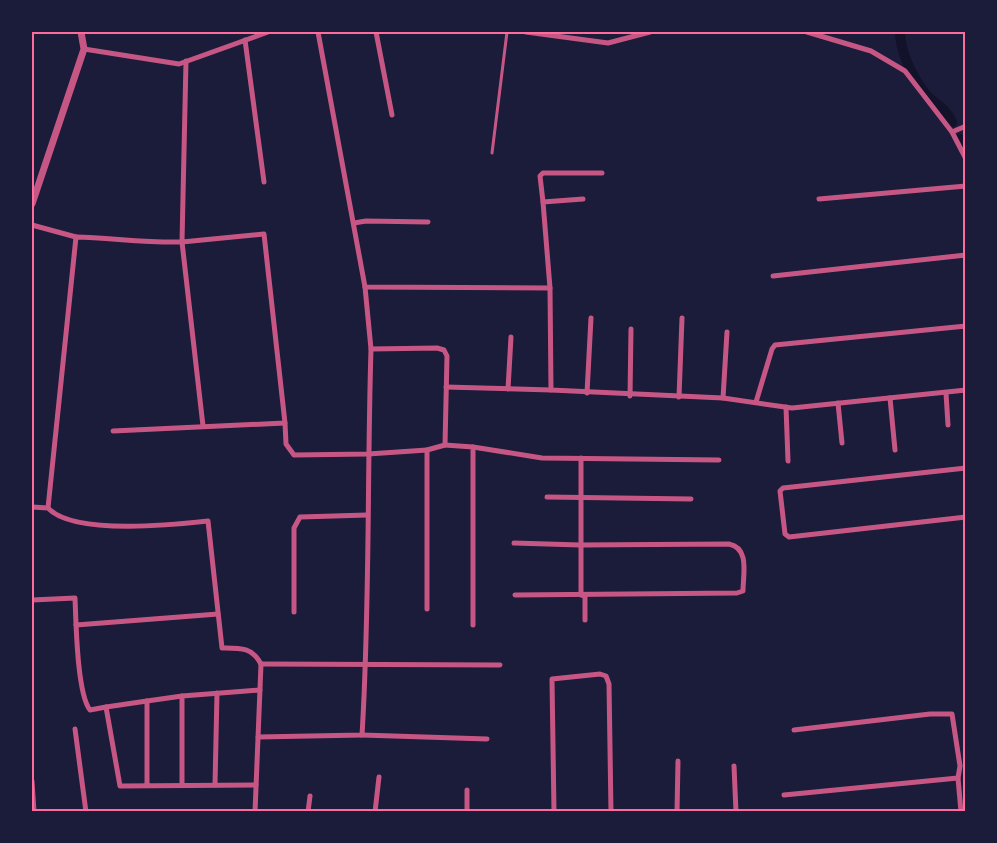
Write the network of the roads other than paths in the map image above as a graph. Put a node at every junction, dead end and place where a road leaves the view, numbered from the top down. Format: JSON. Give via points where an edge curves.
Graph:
{"nodes":[{"id":1,"x":81,"y":32,"type":"edge"},
{"id":2,"x":268,"y":32,"type":"edge"},
{"id":3,"x":318,"y":32,"type":"edge"},
{"id":4,"x":376,"y":32,"type":"edge"},
{"id":5,"x":507,"y":32,"type":"edge"},
{"id":6,"x":526,"y":32,"type":"edge"},
{"id":7,"x":651,"y":32,"type":"edge"},
{"id":8,"x":807,"y":32,"type":"edge"},
{"id":9,"x":245,"y":40,"type":"junction"},
{"id":10,"x":84,"y":49,"type":"junction"},
{"id":11,"x":186,"y":61,"type":"junction"},
{"id":12,"x":392,"y":115,"type":"dead end"},
{"id":13,"x":966,"y":126,"type":"edge"},
{"id":14,"x":952,"y":132,"type":"junction"},
{"id":15,"x":492,"y":153,"type":"dead end"},
{"id":16,"x":966,"y":159,"type":"edge"},
{"id":17,"x":602,"y":173,"type":"dead end"},
{"id":18,"x":264,"y":182,"type":"dead end"},
{"id":19,"x":966,"y":186,"type":"edge"},
{"id":20,"x":34,"y":192,"type":"edge"},
{"id":21,"x":819,"y":199,"type":"dead end"},
{"id":22,"x":584,"y":200,"type":"dead end"},
{"id":23,"x":543,"y":202,"type":"junction"},
{"id":24,"x":32,"y":204,"type":"edge"},
{"id":25,"x":428,"y":222,"type":"dead end"},
{"id":26,"x":354,"y":223,"type":"junction"},
{"id":27,"x":32,"y":225,"type":"edge"},
{"id":28,"x":76,"y":237,"type":"junction"},
{"id":29,"x":182,"y":242,"type":"junction"},
{"id":30,"x":966,"y":255,"type":"edge"},
{"id":31,"x":773,"y":276,"type":"dead end"},
{"id":32,"x":366,"y":287,"type":"junction"},
{"id":33,"x":550,"y":288,"type":"junction"},
{"id":34,"x":591,"y":318,"type":"dead end"},
{"id":35,"x":682,"y":318,"type":"dead end"},
{"id":36,"x":966,"y":326,"type":"edge"},
{"id":37,"x":630,"y":329,"type":"dead end"},
{"id":38,"x":727,"y":332,"type":"dead end"},
{"id":39,"x":511,"y":337,"type":"dead end"},
{"id":40,"x":371,"y":349,"type":"junction"},
{"id":41,"x":447,"y":387,"type":"junction"},
{"id":42,"x":508,"y":389,"type":"junction"},
{"id":43,"x":552,"y":390,"type":"junction"},
{"id":44,"x":966,"y":390,"type":"edge"},
{"id":45,"x":587,"y":393,"type":"junction"},
{"id":46,"x":946,"y":393,"type":"junction"},
{"id":47,"x":630,"y":396,"type":"junction"},
{"id":48,"x":679,"y":397,"type":"junction"},
{"id":49,"x":723,"y":398,"type":"junction"},
{"id":50,"x":890,"y":398,"type":"junction"},
{"id":51,"x":756,"y":402,"type":"junction"},
{"id":52,"x":838,"y":403,"type":"junction"},
{"id":53,"x":786,"y":407,"type":"junction"},
{"id":54,"x":285,"y":423,"type":"junction"},
{"id":55,"x":948,"y":424,"type":"dead end"},
{"id":56,"x":202,"y":426,"type":"junction"},
{"id":57,"x":113,"y":431,"type":"dead end"},
{"id":58,"x":842,"y":443,"type":"dead end"},
{"id":59,"x":445,"y":445,"type":"junction"},
{"id":60,"x":473,"y":447,"type":"junction"},
{"id":61,"x":426,"y":450,"type":"junction"},
{"id":62,"x":896,"y":450,"type":"dead end"},
{"id":63,"x":368,"y":454,"type":"junction"},
{"id":64,"x":581,"y":458,"type":"junction"},
{"id":65,"x":719,"y":460,"type":"dead end"},
{"id":66,"x":788,"y":461,"type":"dead end"},
{"id":67,"x":966,"y":468,"type":"edge"},
{"id":68,"x":547,"y":497,"type":"dead end"},
{"id":69,"x":581,"y":498,"type":"junction"},
{"id":70,"x":691,"y":499,"type":"dead end"},
{"id":71,"x":32,"y":507,"type":"edge"},
{"id":72,"x":48,"y":508,"type":"junction"},
{"id":73,"x":367,"y":515,"type":"junction"},
{"id":74,"x":966,"y":517,"type":"edge"},
{"id":75,"x":514,"y":543,"type":"dead end"},
{"id":76,"x":580,"y":545,"type":"junction"},
{"id":77,"x":515,"y":595,"type":"dead end"},
{"id":78,"x":585,"y":596,"type":"junction"},
{"id":79,"x":32,"y":600,"type":"edge"},
{"id":80,"x":427,"y":609,"type":"dead end"},
{"id":81,"x":294,"y":612,"type":"dead end"},
{"id":82,"x":218,"y":614,"type":"junction"},
{"id":83,"x":585,"y":620,"type":"dead end"},
{"id":84,"x":76,"y":625,"type":"junction"},
{"id":85,"x":474,"y":625,"type":"dead end"},
{"id":86,"x":366,"y":663,"type":"junction"},
{"id":87,"x":261,"y":664,"type":"junction"},
{"id":88,"x":500,"y":665,"type":"dead end"},
{"id":89,"x":260,"y":690,"type":"junction"},
{"id":90,"x":217,"y":693,"type":"junction"},
{"id":91,"x":182,"y":696,"type":"junction"},
{"id":92,"x":147,"y":701,"type":"junction"},
{"id":93,"x":106,"y":707,"type":"junction"},
{"id":94,"x":75,"y":729,"type":"dead end"},
{"id":95,"x":794,"y":730,"type":"dead end"},
{"id":96,"x":362,"y":735,"type":"junction"},
{"id":97,"x":258,"y":737,"type":"junction"},
{"id":98,"x":488,"y":739,"type":"dead end"},
{"id":99,"x":678,"y":761,"type":"dead end"},
{"id":100,"x":734,"y":766,"type":"dead end"},
{"id":101,"x":379,"y":777,"type":"dead end"},
{"id":102,"x":958,"y":778,"type":"junction"},
{"id":103,"x":32,"y":781,"type":"edge"},
{"id":104,"x":147,"y":785,"type":"junction"},
{"id":105,"x":182,"y":785,"type":"junction"},
{"id":106,"x":215,"y":785,"type":"junction"},
{"id":107,"x":256,"y":785,"type":"junction"},
{"id":108,"x":467,"y":790,"type":"dead end"},
{"id":109,"x":783,"y":795,"type":"dead end"},
{"id":110,"x":310,"y":796,"type":"dead end"},
{"id":111,"x":34,"y":812,"type":"edge"},
{"id":112,"x":86,"y":812,"type":"edge"},
{"id":113,"x":255,"y":812,"type":"edge"},
{"id":114,"x":308,"y":812,"type":"edge"},
{"id":115,"x":375,"y":812,"type":"edge"},
{"id":116,"x":467,"y":812,"type":"edge"},
{"id":117,"x":554,"y":812,"type":"edge"},
{"id":118,"x":611,"y":812,"type":"edge"},
{"id":119,"x":677,"y":812,"type":"edge"},
{"id":120,"x":736,"y":812,"type":"edge"},
{"id":121,"x":961,"y":812,"type":"edge"}],
"edges":[{"from":1,"to":10,"type":"street"},
{"from":2,"to":9,"type":"street"},
{"from":3,"to":26,"type":"street"},
{"from":4,"to":12,"type":"street"},
{"from":5,"to":15,"type":"lane"},
{"from":6,"to":7,"type":"street","via":[[608,43]]},
{"from":8,"to":14,"type":"street","via":[[871,51],[905,71]]},
{"from":9,"to":11,"type":"street"},
{"from":9,"to":18,"type":"street"},
{"from":10,"to":11,"type":"street","via":[[179,64]]},
{"from":10,"to":20,"type":"street"},
{"from":11,"to":29,"type":"street"},
{"from":13,"to":14,"type":"street"},
{"from":14,"to":16,"type":"street"},
{"from":17,"to":23,"type":"street","via":[[543,173]]},
{"from":19,"to":21,"type":"street"},
{"from":20,"to":24,"type":"street"},
{"from":22,"to":23,"type":"street"},
{"from":23,"to":33,"type":"street"},
{"from":25,"to":26,"type":"street"},
{"from":26,"to":32,"type":"street"},
{"from":27,"to":28,"type":"street"},
{"from":28,"to":29,"type":"street"},
{"from":28,"to":72,"type":"street"},
{"from":29,"to":54,"type":"street","via":[[264,234]]},
{"from":29,"to":56,"type":"street"},
{"from":30,"to":31,"type":"street"},
{"from":32,"to":33,"type":"street"},
{"from":32,"to":40,"type":"street"},
{"from":33,"to":43,"type":"street"},
{"from":34,"to":45,"type":"street"},
{"from":35,"to":48,"type":"street"},
{"from":36,"to":51,"type":"street","via":[[775,345]]},
{"from":37,"to":47,"type":"street"},
{"from":38,"to":49,"type":"street"},
{"from":39,"to":42,"type":"street"},
{"from":40,"to":41,"type":"street","via":[[444,350]]},
{"from":40,"to":63,"type":"street"},
{"from":41,"to":42,"type":"street"},
{"from":41,"to":59,"type":"street"},
{"from":42,"to":43,"type":"street"},
{"from":43,"to":45,"type":"street"},
{"from":44,"to":46,"type":"street"},
{"from":45,"to":47,"type":"street"},
{"from":46,"to":50,"type":"street"},
{"from":46,"to":55,"type":"street"},
{"from":47,"to":48,"type":"street"},
{"from":48,"to":49,"type":"street"},
{"from":49,"to":51,"type":"street"},
{"from":50,"to":52,"type":"street"},
{"from":50,"to":62,"type":"street"},
{"from":51,"to":53,"type":"street"},
{"from":52,"to":53,"type":"street"},
{"from":52,"to":58,"type":"street"},
{"from":53,"to":66,"type":"street"},
{"from":54,"to":56,"type":"street"},
{"from":54,"to":63,"type":"street","via":[[286,444],[294,455]]},
{"from":56,"to":57,"type":"street"},
{"from":59,"to":60,"type":"street"},
{"from":59,"to":61,"type":"street"},
{"from":60,"to":64,"type":"street","via":[[542,458]]},
{"from":60,"to":85,"type":"street"},
{"from":61,"to":63,"type":"street"},
{"from":61,"to":80,"type":"street"},
{"from":63,"to":73,"type":"street"},
{"from":64,"to":65,"type":"street"},
{"from":64,"to":69,"type":"street"},
{"from":67,"to":74,"type":"street","via":[[780,491],[785,534],[789,537]]},
{"from":68,"to":69,"type":"street"},
{"from":69,"to":70,"type":"street"},
{"from":69,"to":76,"type":"street"},
{"from":71,"to":72,"type":"street"},
{"from":72,"to":82,"type":"street","via":[[55,516],[113,527],[208,521]]},
{"from":73,"to":81,"type":"street","via":[[300,516],[294,528]]},
{"from":73,"to":86,"type":"street"},
{"from":75,"to":76,"type":"street"},
{"from":76,"to":78,"type":"street","via":[[581,595]]},
{"from":76,"to":78,"type":"street","via":[[729,544],[738,548],[744,559],[743,591],[733,594]]},
{"from":77,"to":78,"type":"street"},
{"from":78,"to":83,"type":"street"},
{"from":79,"to":84,"type":"street","via":[[75,598]]},
{"from":82,"to":84,"type":"street"},
{"from":82,"to":87,"type":"street","via":[[222,648],[243,648],[255,653]]},
{"from":84,"to":93,"type":"street","via":[[87,705],[90,710]]},
{"from":86,"to":87,"type":"street"},
{"from":86,"to":88,"type":"street"},
{"from":86,"to":96,"type":"street"},
{"from":87,"to":89,"type":"street"},
{"from":89,"to":90,"type":"street"},
{"from":89,"to":97,"type":"street"},
{"from":90,"to":91,"type":"street"},
{"from":90,"to":106,"type":"street"},
{"from":91,"to":92,"type":"street"},
{"from":91,"to":105,"type":"street"},
{"from":92,"to":93,"type":"street"},
{"from":92,"to":104,"type":"street"},
{"from":93,"to":104,"type":"street","via":[[120,786]]},
{"from":94,"to":112,"type":"street"},
{"from":95,"to":102,"type":"street","via":[[952,714],[960,766]]},
{"from":96,"to":97,"type":"street"},
{"from":96,"to":98,"type":"street"},
{"from":97,"to":107,"type":"street"},
{"from":99,"to":119,"type":"street"},
{"from":100,"to":120,"type":"street"},
{"from":101,"to":115,"type":"street"},
{"from":102,"to":109,"type":"street"},
{"from":102,"to":121,"type":"street"},
{"from":103,"to":111,"type":"street"},
{"from":104,"to":105,"type":"street"},
{"from":105,"to":106,"type":"street"},
{"from":106,"to":107,"type":"street"},
{"from":107,"to":113,"type":"street"},
{"from":108,"to":116,"type":"street"},
{"from":110,"to":114,"type":"street"},
{"from":117,"to":118,"type":"street","via":[[552,679],[600,674],[606,676],[609,684]]}]}
